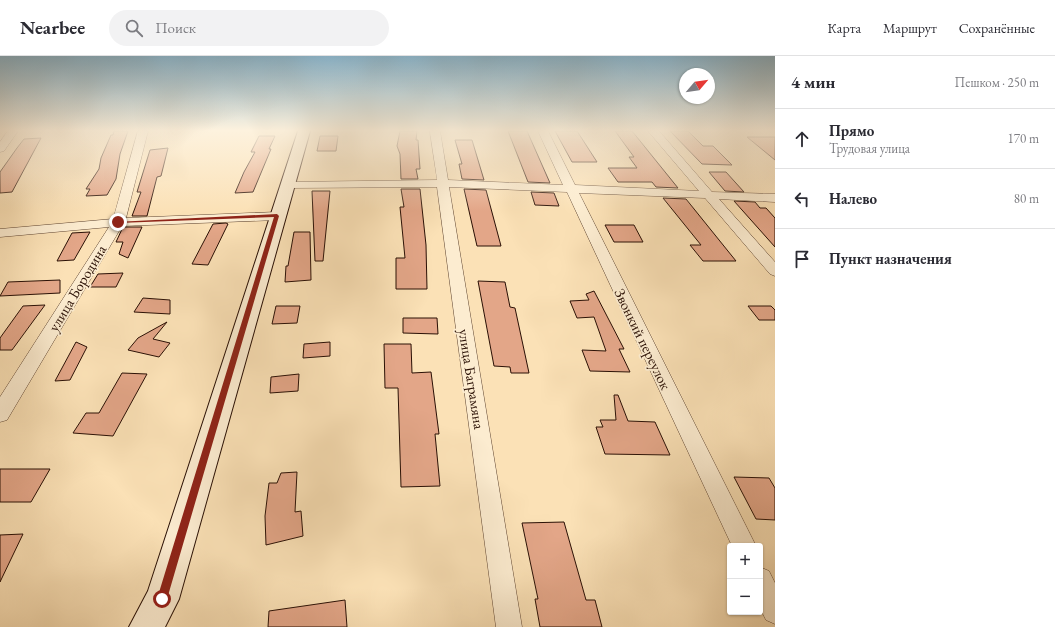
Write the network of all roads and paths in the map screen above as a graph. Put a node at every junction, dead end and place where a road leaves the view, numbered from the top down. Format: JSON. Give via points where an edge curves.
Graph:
{"nodes":[{"id":1,"x":136,"y":158,"type":"edge"},
{"id":2,"x":296,"y":158,"type":"edge"},
{"id":3,"x":439,"y":158,"type":"edge"},
{"id":4,"x":555,"y":158,"type":"edge"},
{"id":5,"x":675,"y":158,"type":"edge"},
{"id":6,"x":442,"y":183,"type":"junction"},
{"id":7,"x":288,"y":185,"type":"junction"},
{"id":8,"x":570,"y":189,"type":"junction"},
{"id":9,"x":708,"y":195,"type":"junction"},
{"id":10,"x":775,"y":198,"type":"edge"},
{"id":11,"x":277,"y":216,"type":"junction"},
{"id":12,"x":118,"y":222,"type":"junction"},
{"id":13,"x":0,"y":233,"type":"edge"},
{"id":14,"x":775,"y":271,"type":"edge"},
{"id":15,"x":0,"y":414,"type":"edge"},
{"id":16,"x":743,"y":543,"type":"edge"},
{"id":17,"x":763,"y":586,"type":"edge"},
{"id":18,"x":775,"y":611,"type":"edge"},
{"id":19,"x":146,"y":627,"type":"edge"},
{"id":20,"x":509,"y":627,"type":"edge"}],
"edges":[{"from":1,"to":12,"type":"street","name":"улица Бородина"},
{"from":2,"to":7,"type":"main road"},
{"from":3,"to":6,"type":"street","name":"улица Баграмяна"},
{"from":4,"to":8,"type":"street","name":"Звонкий переулок"},
{"from":5,"to":9,"type":"street"},
{"from":6,"to":7,"type":"street"},
{"from":6,"to":8,"type":"street"},
{"from":6,"to":20,"type":"street","name":"улица Баграмяна"},
{"from":7,"to":11,"type":"main road"},
{"from":8,"to":9,"type":"street"},
{"from":8,"to":16,"type":"street","name":"Звонкий переулок"},
{"from":9,"to":10,"type":"street"},
{"from":9,"to":14,"type":"street"},
{"from":11,"to":12,"type":"street"},
{"from":11,"to":19,"type":"main road","via":[[162,599]]},
{"from":12,"to":13,"type":"street"},
{"from":12,"to":15,"type":"street","name":"улица Бородина"},
{"from":17,"to":18,"type":"street"}]}
